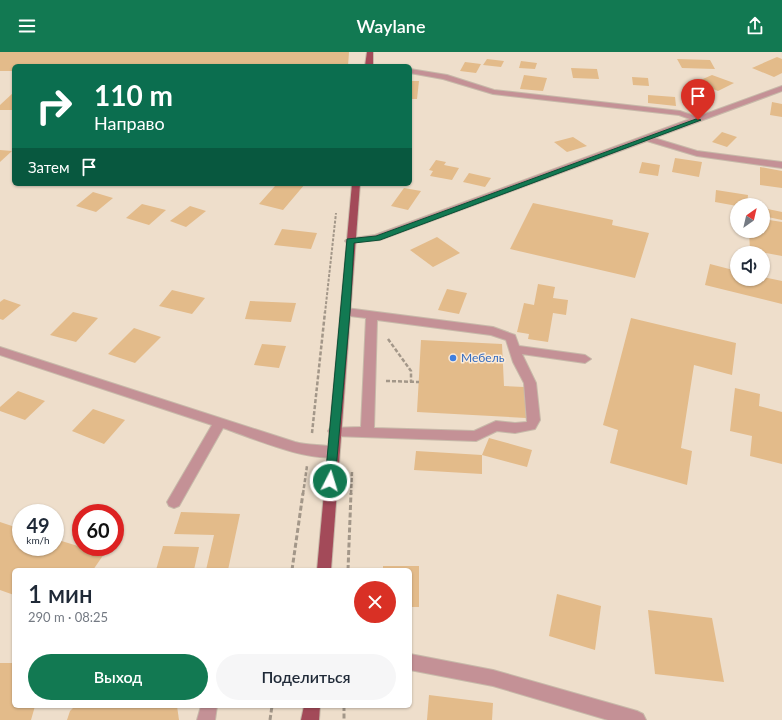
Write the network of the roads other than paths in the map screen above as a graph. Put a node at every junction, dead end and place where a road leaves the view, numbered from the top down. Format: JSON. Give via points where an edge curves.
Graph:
{"nodes":[{"id":1,"x":370,"y":52,"type":"edge"},
{"id":2,"x":369,"y":64,"type":"edge"},
{"id":3,"x":412,"y":72,"type":"edge"},
{"id":4,"x":782,"y":88,"type":"edge"},
{"id":5,"x":698,"y":120,"type":"junction"},
{"id":6,"x":648,"y":139,"type":"junction"},
{"id":7,"x":782,"y":165,"type":"edge"},
{"id":8,"x":356,"y":186,"type":"edge"},
{"id":9,"x":350,"y":241,"type":"junction"},
{"id":10,"x":346,"y":312,"type":"junction"},
{"id":11,"x":372,"y":315,"type":"junction"},
{"id":12,"x":515,"y":349,"type":"junction"},
{"id":13,"x":0,"y":351,"type":"edge"},
{"id":14,"x":585,"y":359,"type":"dead end"},
{"id":15,"x":220,"y":422,"type":"junction"},
{"id":16,"x":334,"y":431,"type":"junction"},
{"id":17,"x":367,"y":433,"type":"junction"},
{"id":18,"x":333,"y":452,"type":"junction"},
{"id":19,"x":174,"y":502,"type":"dead end"},
{"id":20,"x":324,"y":568,"type":"edge"},
{"id":21,"x":412,"y":662,"type":"edge"},
{"id":22,"x":209,"y":708,"type":"edge"},
{"id":23,"x":312,"y":708,"type":"edge"},
{"id":24,"x":206,"y":720,"type":"edge"},
{"id":25,"x":310,"y":720,"type":"edge"},
{"id":26,"x":637,"y":720,"type":"edge"}],
"edges":[{"from":1,"to":2,"type":"main road"},
{"from":3,"to":5,"type":"street","via":[[444,77],[493,92],[680,114]]},
{"from":4,"to":5,"type":"street"},
{"from":5,"to":6,"type":"street"},
{"from":6,"to":7,"type":"street","via":[[689,152]]},
{"from":6,"to":9,"type":"street","via":[[377,238]]},
{"from":8,"to":9,"type":"main road"},
{"from":9,"to":10,"type":"main road"},
{"from":10,"to":11,"type":"street"},
{"from":10,"to":16,"type":"main road"},
{"from":11,"to":12,"type":"street","via":[[493,331],[512,338]]},
{"from":11,"to":17,"type":"street"},
{"from":12,"to":14,"type":"street"},
{"from":12,"to":17,"type":"street","via":[[530,383],[534,420],[531,426],[496,426],[476,436]]},
{"from":13,"to":15,"type":"street"},
{"from":15,"to":18,"type":"street","via":[[310,451]]},
{"from":15,"to":19,"type":"street"},
{"from":16,"to":17,"type":"street"},
{"from":16,"to":18,"type":"main road"},
{"from":18,"to":20,"type":"main road"},
{"from":21,"to":26,"type":"street","via":[[493,678]]},
{"from":22,"to":24,"type":"street"},
{"from":23,"to":25,"type":"main road"}]}
